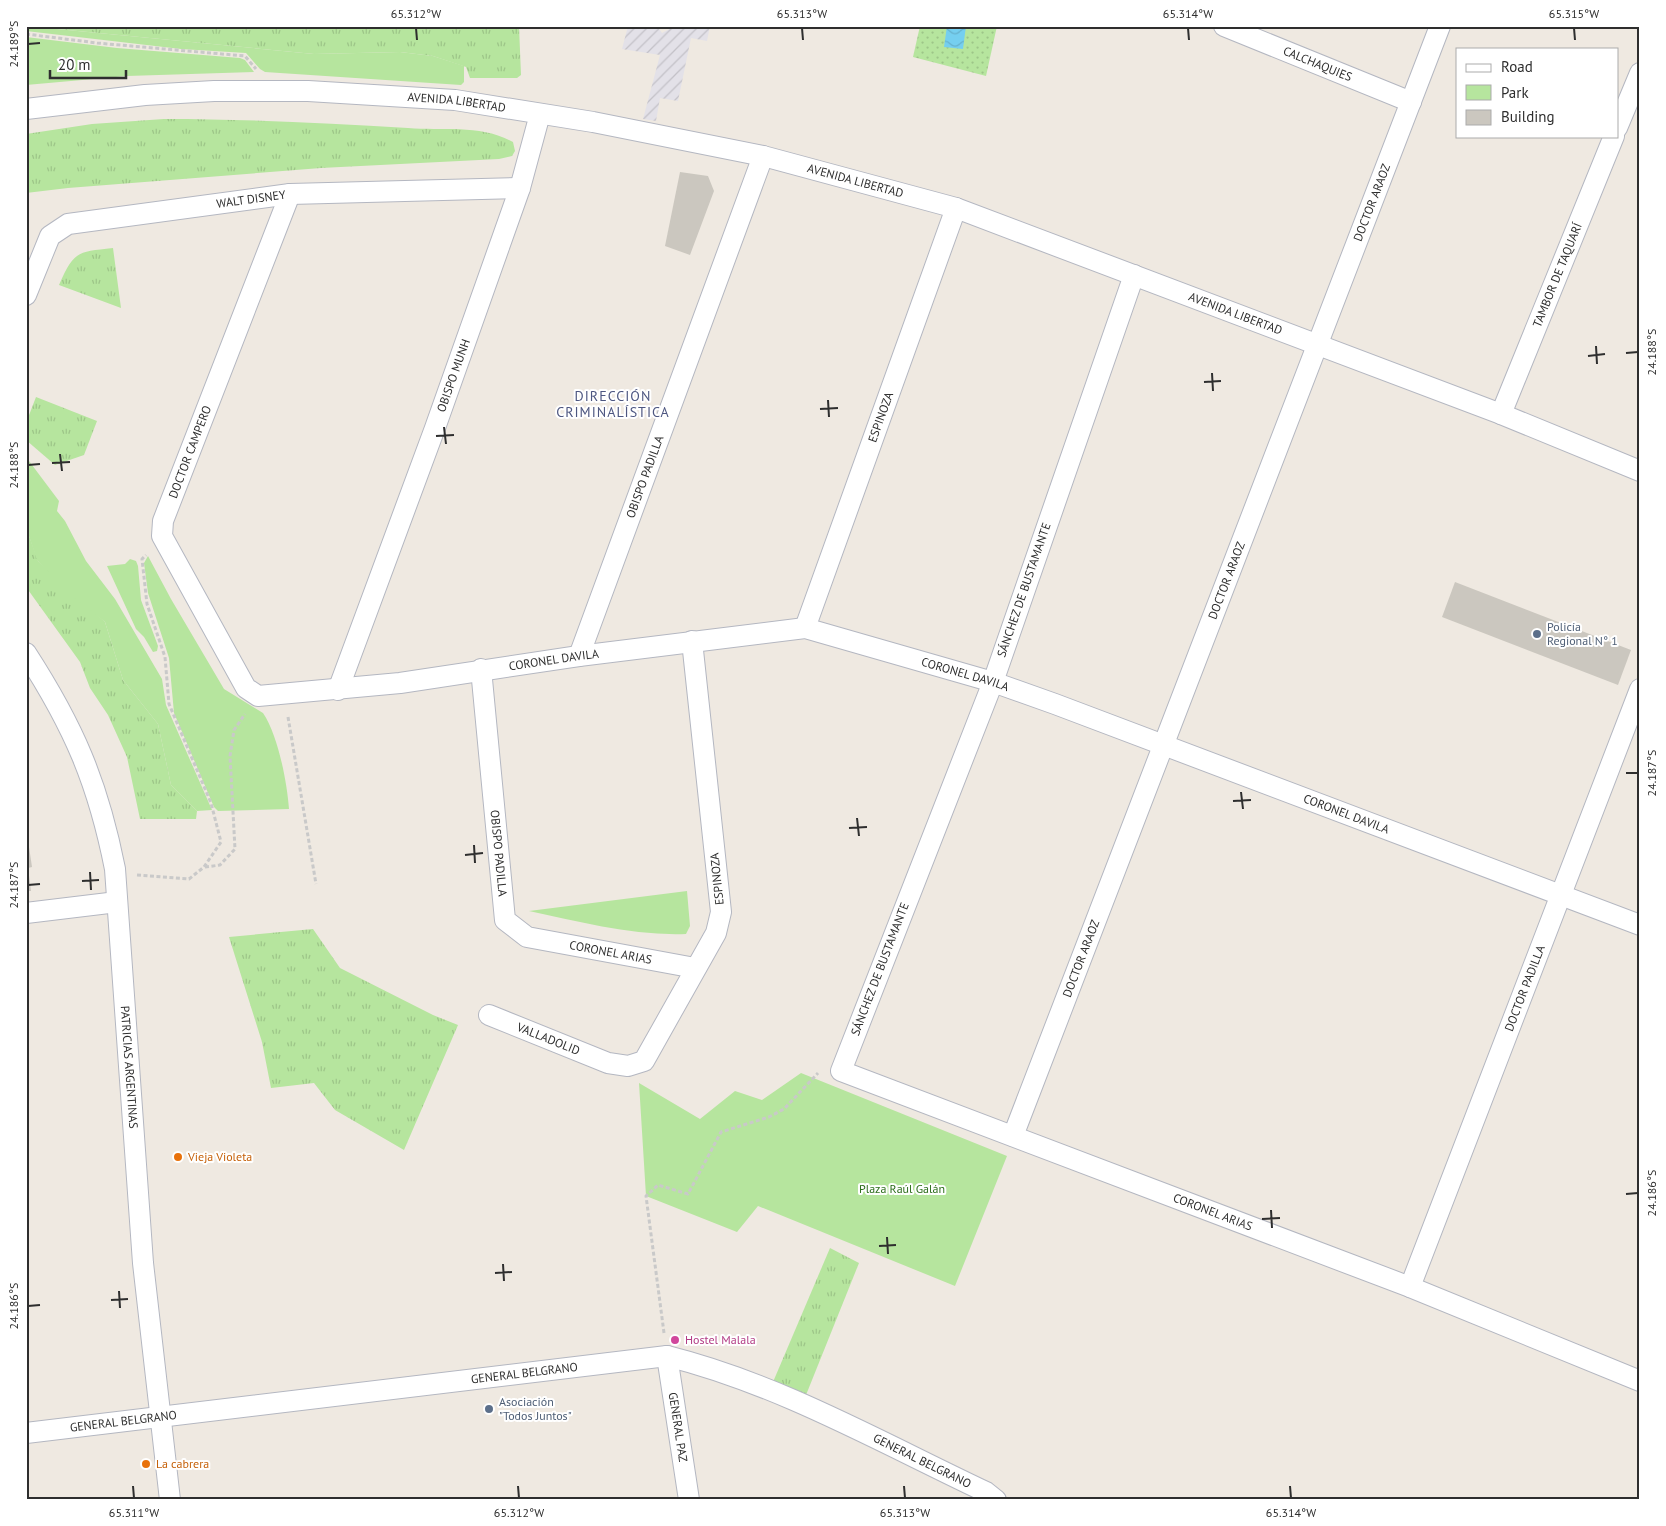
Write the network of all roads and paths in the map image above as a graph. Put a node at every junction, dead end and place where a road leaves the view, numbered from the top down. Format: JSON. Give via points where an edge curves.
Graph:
{"nodes":[{"id":1,"x":1224,"y":26,"type":"edge"},
{"id":2,"x":1440,"y":26,"type":"edge"},
{"id":3,"x":26,"y":34,"type":"edge"},
{"id":4,"x":261,"y":73,"type":"dead end"},
{"id":5,"x":1640,"y":73,"type":"edge"},
{"id":6,"x":1412,"y":102,"type":"junction"},
{"id":7,"x":26,"y":109,"type":"edge"},
{"id":8,"x":540,"y":114,"type":"junction"},
{"id":9,"x":1618,"y":126,"type":"edge"},
{"id":10,"x":1613,"y":138,"type":"edge"},
{"id":11,"x":762,"y":156,"type":"junction"},
{"id":12,"x":520,"y":188,"type":"junction"},
{"id":13,"x":290,"y":194,"type":"junction"},
{"id":14,"x":956,"y":208,"type":"junction"},
{"id":15,"x":1134,"y":275,"type":"junction"},
{"id":16,"x":26,"y":296,"type":"edge"},
{"id":17,"x":1317,"y":344,"type":"junction"},
{"id":18,"x":1501,"y":414,"type":"junction"},
{"id":19,"x":1640,"y":471,"type":"edge"},
{"id":20,"x":167,"y":547,"type":"junction"},
{"id":21,"x":805,"y":628,"type":"junction"},
{"id":22,"x":692,"y":641,"type":"junction"},
{"id":23,"x":26,"y":653,"type":"edge"},
{"id":24,"x":579,"y":656,"type":"junction"},
{"id":25,"x":481,"y":669,"type":"junction"},
{"id":26,"x":993,"y":682,"type":"junction"},
{"id":27,"x":1640,"y":689,"type":"edge"},
{"id":28,"x":338,"y":690,"type":"junction"},
{"id":29,"x":284,"y":694,"type":"junction"},
{"id":30,"x":258,"y":696,"type":"junction"},
{"id":31,"x":1164,"y":745,"type":"junction"},
{"id":32,"x":204,"y":867,"type":"junction"},
{"id":33,"x":115,"y":869,"type":"junction"},
{"id":34,"x":316,"y":884,"type":"dead end"},
{"id":35,"x":1561,"y":895,"type":"junction"},
{"id":36,"x":117,"y":902,"type":"junction"},
{"id":37,"x":26,"y":913,"type":"edge"},
{"id":38,"x":1640,"y":926,"type":"edge"},
{"id":39,"x":527,"y":937,"type":"joint"},
{"id":40,"x":695,"y":968,"type":"junction"},
{"id":41,"x":489,"y":1015,"type":"dead end"},
{"id":42,"x":608,"y":1062,"type":"joint"},
{"id":43,"x":832,"y":1069,"type":"junction"},
{"id":44,"x":1013,"y":1136,"type":"junction"},
{"id":45,"x":1410,"y":1287,"type":"junction"},
{"id":46,"x":668,"y":1356,"type":"junction"},
{"id":47,"x":1640,"y":1381,"type":"edge"},
{"id":48,"x":160,"y":1417,"type":"junction"},
{"id":49,"x":26,"y":1433,"type":"edge"},
{"id":50,"x":170,"y":1500,"type":"edge"},
{"id":51,"x":689,"y":1500,"type":"edge"},
{"id":52,"x":996,"y":1500,"type":"edge"}],
"edges":[{"from":1,"to":6,"type":"street","name":"CALCHAQUIES"},
{"from":2,"to":6,"type":"street","name":"DOCTOR ARAOZ"},
{"from":3,"to":4,"type":"path","via":[[245,56]]},
{"from":5,"to":9,"type":"street"},
{"from":6,"to":17,"type":"street","name":"DOCTOR ARAOZ"},
{"from":7,"to":8,"type":"street","name":"AVENIDA LIBERTAD","via":[[145,95],[299,91],[455,100]]},
{"from":8,"to":11,"type":"street","name":"AVENIDA LIBERTAD"},
{"from":8,"to":12,"type":"street","name":"OBISPO MUNH"},
{"from":10,"to":18,"type":"street","name":"TAMBOR DE TAQUARÍ"},
{"from":11,"to":14,"type":"street","name":"AVENIDA LIBERTAD"},
{"from":11,"to":24,"type":"street","name":"OBISPO PADILLA"},
{"from":12,"to":13,"type":"street","name":"WALT DISNEY"},
{"from":12,"to":28,"type":"street","name":"OBISPO MUNH"},
{"from":13,"to":16,"type":"street","name":"WALT DISNEY","via":[[68,224],[50,236]]},
{"from":13,"to":20,"type":"street","name":"DOCTOR CAMPERO","via":[[163,521],[162,536]]},
{"from":14,"to":15,"type":"street","name":"AVENIDA LIBERTAD"},
{"from":14,"to":21,"type":"street","name":"ESPINOZA"},
{"from":15,"to":17,"type":"street","name":"AVENIDA LIBERTAD"},
{"from":15,"to":26,"type":"street","name":"SÁNCHEZ DE BUSTAMANTE"},
{"from":17,"to":18,"type":"street","name":"AVENIDA LIBERTAD"},
{"from":17,"to":31,"type":"street","name":"DOCTOR ARAOZ"},
{"from":18,"to":19,"type":"street","name":"AVENIDA LIBERTAD"},
{"from":20,"to":30,"type":"street","name":"DOCTOR CAMPERO","via":[[246,688]]},
{"from":20,"to":32,"type":"path","via":[[151,546],[142,559],[143,585],[146,604],[165,657],[169,704],[209,798],[221,842]]},
{"from":21,"to":22,"type":"street","name":"CORONEL DAVILA"},
{"from":21,"to":26,"type":"street","name":"CORONEL DAVILA"},
{"from":22,"to":24,"type":"street","name":"CORONEL DAVILA"},
{"from":22,"to":40,"type":"street","name":"ESPINOZA","via":[[720,912],[716,933]]},
{"from":23,"to":33,"type":"street","name":"PATRICIAS ARGENTINAS","via":[[70,726],[89,770]]},
{"from":24,"to":25,"type":"street","name":"CORONEL DAVILA"},
{"from":25,"to":28,"type":"street","name":"CORONEL DAVILA"},
{"from":25,"to":39,"type":"street","name":"OBISPO PADILLA","via":[[505,920]]},
{"from":26,"to":31,"type":"street","name":"CORONEL DAVILA"},
{"from":26,"to":43,"type":"street","name":"SÁNCHEZ DE BUSTAMANTE"},
{"from":27,"to":35,"type":"street","name":"DOCTOR PADILLA"},
{"from":28,"to":29,"type":"street","name":"CORONEL DAVILA"},
{"from":29,"to":30,"type":"street","name":"CORONEL DAVILA"},
{"from":29,"to":34,"type":"path"},
{"from":30,"to":32,"type":"path","via":[[234,730],[230,756],[235,849],[220,865]]},
{"from":31,"to":35,"type":"street","name":"CORONEL DAVILA"},
{"from":31,"to":44,"type":"street","name":"DOCTOR ARAOZ"},
{"from":32,"to":33,"type":"path","via":[[189,879],[146,877]]},
{"from":33,"to":36,"type":"street","name":"PATRICIAS ARGENTINAS"},
{"from":35,"to":38,"type":"street","name":"CORONEL DAVILA"},
{"from":35,"to":45,"type":"street","name":"DOCTOR PADILLA"},
{"from":36,"to":37,"type":"street"},
{"from":36,"to":48,"type":"street","name":"PATRICIAS ARGENTINAS","via":[[143,1263]]},
{"from":39,"to":40,"type":"street","name":"CORONEL ARIAS"},
{"from":40,"to":42,"type":"street","name":"ESPINOZA","via":[[644,1061],[628,1066]]},
{"from":41,"to":42,"type":"street","name":"VALLADOLID"},
{"from":43,"to":44,"type":"street","name":"CORONEL ARIAS"},
{"from":43,"to":46,"type":"path","via":[[784,1109],[721,1132],[688,1194],[658,1185],[646,1196]]},
{"from":44,"to":45,"type":"street","name":"CORONEL ARIAS"},
{"from":45,"to":47,"type":"street","name":"CORONEL ARIAS"},
{"from":46,"to":48,"type":"street","name":"GENERAL BELGRANO"},
{"from":46,"to":51,"type":"street","name":"GENERAL PAZ"},
{"from":46,"to":52,"type":"street","name":"GENERAL BELGRANO","via":[[702,1365],[806,1405],[986,1492]]},
{"from":48,"to":49,"type":"street","name":"GENERAL BELGRANO"},
{"from":48,"to":50,"type":"street","name":"PATRICIAS ARGENTINAS"}]}
